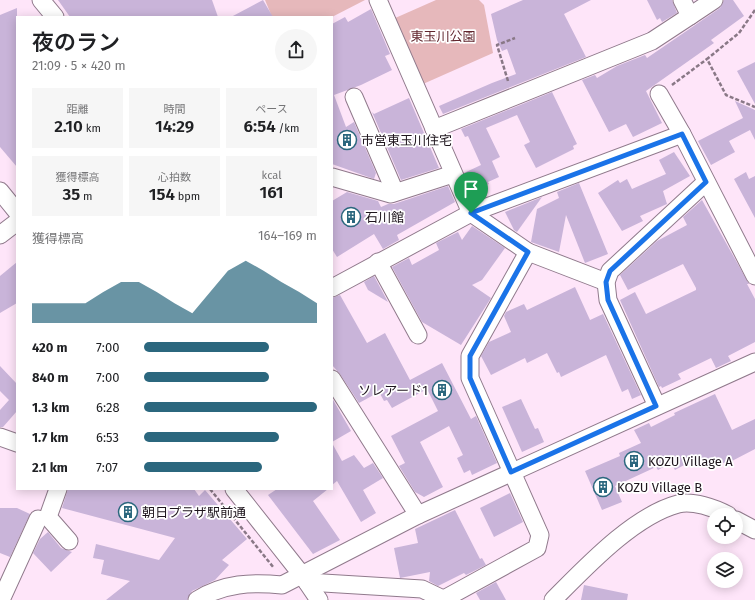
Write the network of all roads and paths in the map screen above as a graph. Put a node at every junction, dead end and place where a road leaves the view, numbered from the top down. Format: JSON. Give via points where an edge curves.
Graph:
{"nodes":[{"id":1,"x":41,"y":0,"type":"edge"},
{"id":2,"x":378,"y":0,"type":"edge"},
{"id":3,"x":682,"y":0,"type":"edge"},
{"id":4,"x":714,"y":0,"type":"edge"},
{"id":5,"x":755,"y":10,"type":"edge"},
{"id":6,"x":54,"y":16,"type":"edge"},
{"id":7,"x":690,"y":16,"type":"junction"},
{"id":8,"x":515,"y":38,"type":"dead end"},
{"id":9,"x":707,"y":59,"type":"junction"},
{"id":10,"x":659,"y":94,"type":"joint"},
{"id":11,"x":354,"y":97,"type":"dead end"},
{"id":12,"x":512,"y":97,"type":"junction"},
{"id":13,"x":755,"y":107,"type":"edge"},
{"id":14,"x":434,"y":129,"type":"junction"},
{"id":15,"x":682,"y":134,"type":"junction"},
{"id":16,"x":453,"y":174,"type":"junction"},
{"id":17,"x":333,"y":178,"type":"edge"},
{"id":18,"x":706,"y":182,"type":"junction"},
{"id":19,"x":0,"y":191,"type":"edge"},
{"id":20,"x":395,"y":192,"type":"junction"},
{"id":21,"x":16,"y":211,"type":"edge"},
{"id":22,"x":471,"y":213,"type":"junction"},
{"id":23,"x":16,"y":223,"type":"edge"},
{"id":24,"x":0,"y":235,"type":"edge"},
{"id":25,"x":528,"y":252,"type":"junction"},
{"id":26,"x":378,"y":262,"type":"junction"},
{"id":27,"x":755,"y":276,"type":"edge"},
{"id":28,"x":606,"y":282,"type":"junction"},
{"id":29,"x":333,"y":287,"type":"edge"},
{"id":30,"x":418,"y":335,"type":"dead end"},
{"id":31,"x":755,"y":362,"type":"edge"},
{"id":32,"x":333,"y":381,"type":"edge"},
{"id":33,"x":656,"y":406,"type":"junction"},
{"id":34,"x":0,"y":437,"type":"edge"},
{"id":35,"x":16,"y":443,"type":"edge"},
{"id":36,"x":511,"y":472,"type":"junction"},
{"id":37,"x":58,"y":490,"type":"edge"},
{"id":38,"x":211,"y":490,"type":"edge"},
{"id":39,"x":235,"y":490,"type":"edge"},
{"id":40,"x":711,"y":508,"type":"edge"},
{"id":41,"x":418,"y":515,"type":"junction"},
{"id":42,"x":38,"y":519,"type":"dead end"},
{"id":43,"x":743,"y":524,"type":"edge"},
{"id":44,"x":755,"y":530,"type":"edge"},
{"id":45,"x":69,"y":540,"type":"dead end"},
{"id":46,"x":304,"y":579,"type":"junction"},
{"id":47,"x":285,"y":583,"type":"junction"},
{"id":48,"x":0,"y":600,"type":"edge"},
{"id":49,"x":197,"y":600,"type":"edge"},
{"id":50,"x":319,"y":600,"type":"edge"},
{"id":51,"x":444,"y":600,"type":"edge"},
{"id":52,"x":554,"y":600,"type":"edge"}],
"edges":[{"from":1,"to":6,"type":"street"},
{"from":2,"to":14,"type":"street"},
{"from":3,"to":7,"type":"street"},
{"from":4,"to":7,"type":"street"},
{"from":5,"to":9,"type":"path","via":[[739,33]]},
{"from":7,"to":12,"type":"street","via":[[652,40]]},
{"from":8,"to":12,"type":"path","via":[[497,45]]},
{"from":9,"to":10,"type":"path"},
{"from":9,"to":13,"type":"path","via":[[726,95]]},
{"from":10,"to":15,"type":"street"},
{"from":11,"to":20,"type":"street"},
{"from":12,"to":14,"type":"street"},
{"from":14,"to":16,"type":"street"},
{"from":15,"to":18,"type":"street"},
{"from":15,"to":22,"type":"street"},
{"from":16,"to":20,"type":"street"},
{"from":16,"to":22,"type":"street"},
{"from":17,"to":20,"type":"street","via":[[391,194]]},
{"from":18,"to":27,"type":"street"},
{"from":18,"to":28,"type":"street","via":[[610,271]]},
{"from":19,"to":21,"type":"street"},
{"from":22,"to":25,"type":"street"},
{"from":22,"to":26,"type":"street"},
{"from":23,"to":24,"type":"street"},
{"from":25,"to":28,"type":"street"},
{"from":25,"to":36,"type":"street","via":[[470,356],[470,378]]},
{"from":26,"to":29,"type":"street"},
{"from":26,"to":30,"type":"street"},
{"from":28,"to":33,"type":"street","via":[[608,300]]},
{"from":31,"to":33,"type":"street"},
{"from":32,"to":41,"type":"street"},
{"from":33,"to":36,"type":"street"},
{"from":34,"to":35,"type":"street"},
{"from":36,"to":41,"type":"street"},
{"from":36,"to":51,"type":"street","via":[[540,535],[537,548]]},
{"from":37,"to":45,"type":"street","via":[[48,516]]},
{"from":38,"to":47,"type":"path"},
{"from":39,"to":46,"type":"street"},
{"from":40,"to":52,"type":"street","via":[[704,505],[679,504],[652,515],[601,552]]},
{"from":41,"to":46,"type":"street"},
{"from":42,"to":48,"type":"street"},
{"from":43,"to":44,"type":"street"},
{"from":46,"to":47,"type":"street"},
{"from":46,"to":50,"type":"street"},
{"from":46,"to":51,"type":"street","via":[[422,589]]},
{"from":47,"to":49,"type":"street","via":[[230,585]]}]}
